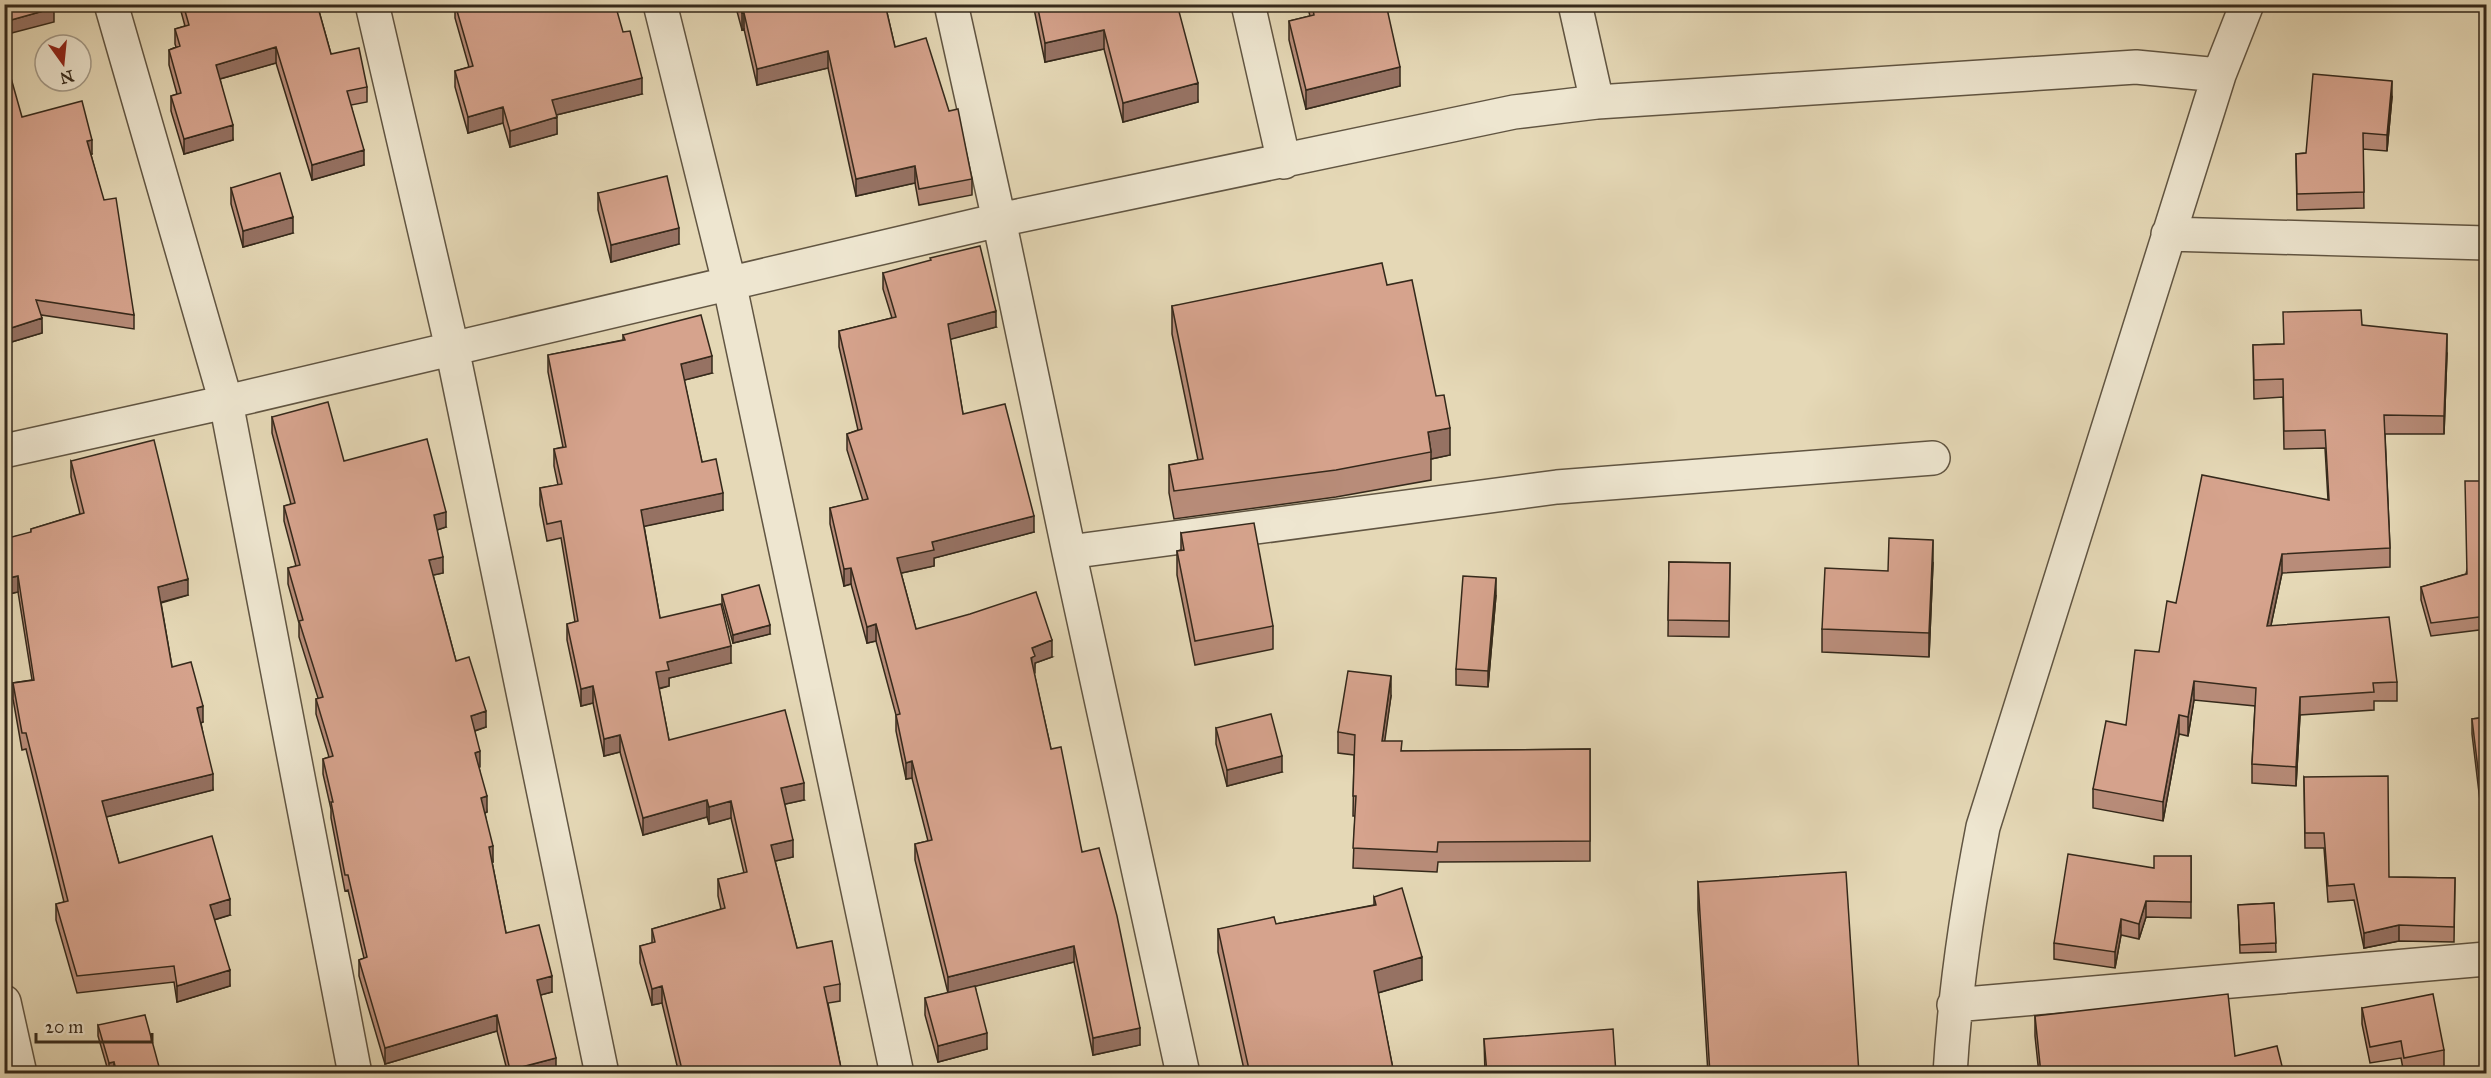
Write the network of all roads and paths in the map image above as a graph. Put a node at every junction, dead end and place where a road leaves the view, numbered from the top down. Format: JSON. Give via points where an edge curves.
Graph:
{"nodes":[{"id":1,"x":111,"y":4,"type":"edge"},
{"id":2,"x":372,"y":4,"type":"edge"},
{"id":3,"x":660,"y":4,"type":"edge"},
{"id":4,"x":951,"y":4,"type":"edge"},
{"id":5,"x":1248,"y":4,"type":"edge"},
{"id":6,"x":1575,"y":4,"type":"edge"},
{"id":7,"x":2247,"y":4,"type":"edge"},
{"id":8,"x":2219,"y":75,"type":"junction"},
{"id":9,"x":1597,"y":102,"type":"junction"},
{"id":10,"x":1284,"y":162,"type":"junction"},
{"id":11,"x":999,"y":220,"type":"junction"},
{"id":12,"x":2168,"y":234,"type":"junction"},
{"id":13,"x":2487,"y":243,"type":"edge"},
{"id":14,"x":729,"y":282,"type":"junction"},
{"id":15,"x":452,"y":348,"type":"junction"},
{"id":16,"x":226,"y":402,"type":"junction"},
{"id":17,"x":4,"y":451,"type":"edge"},
{"id":18,"x":1933,"y":458,"type":"dead end"},
{"id":19,"x":1069,"y":552,"type":"junction"},
{"id":20,"x":2487,"y":959,"type":"edge"},
{"id":21,"x":4,"y":1002,"type":"edge"},
{"id":22,"x":1954,"y":1005,"type":"junction"},
{"id":23,"x":20,"y":1074,"type":"edge"},
{"id":24,"x":355,"y":1074,"type":"edge"},
{"id":25,"x":602,"y":1074,"type":"edge"},
{"id":26,"x":897,"y":1074,"type":"edge"},
{"id":27,"x":1183,"y":1074,"type":"edge"},
{"id":28,"x":1950,"y":1074,"type":"edge"}],
"edges":[{"from":1,"to":16,"type":"street"},
{"from":2,"to":15,"type":"street"},
{"from":3,"to":14,"type":"street"},
{"from":4,"to":11,"type":"street"},
{"from":5,"to":10,"type":"street"},
{"from":6,"to":9,"type":"street"},
{"from":7,"to":8,"type":"street"},
{"from":8,"to":9,"type":"street","via":[[2136,67]]},
{"from":8,"to":12,"type":"street"},
{"from":9,"to":10,"type":"street","via":[[1514,112]]},
{"from":10,"to":11,"type":"street"},
{"from":11,"to":14,"type":"street"},
{"from":11,"to":19,"type":"street"},
{"from":12,"to":13,"type":"street"},
{"from":12,"to":22,"type":"street","via":[[1983,827]]},
{"from":14,"to":15,"type":"street"},
{"from":14,"to":26,"type":"street"},
{"from":15,"to":16,"type":"street"},
{"from":15,"to":25,"type":"street"},
{"from":16,"to":17,"type":"street"},
{"from":16,"to":24,"type":"street"},
{"from":18,"to":19,"type":"street","via":[[1557,487]]},
{"from":19,"to":27,"type":"street"},
{"from":20,"to":22,"type":"street"},
{"from":21,"to":23,"type":"street"},
{"from":22,"to":28,"type":"street"}]}
